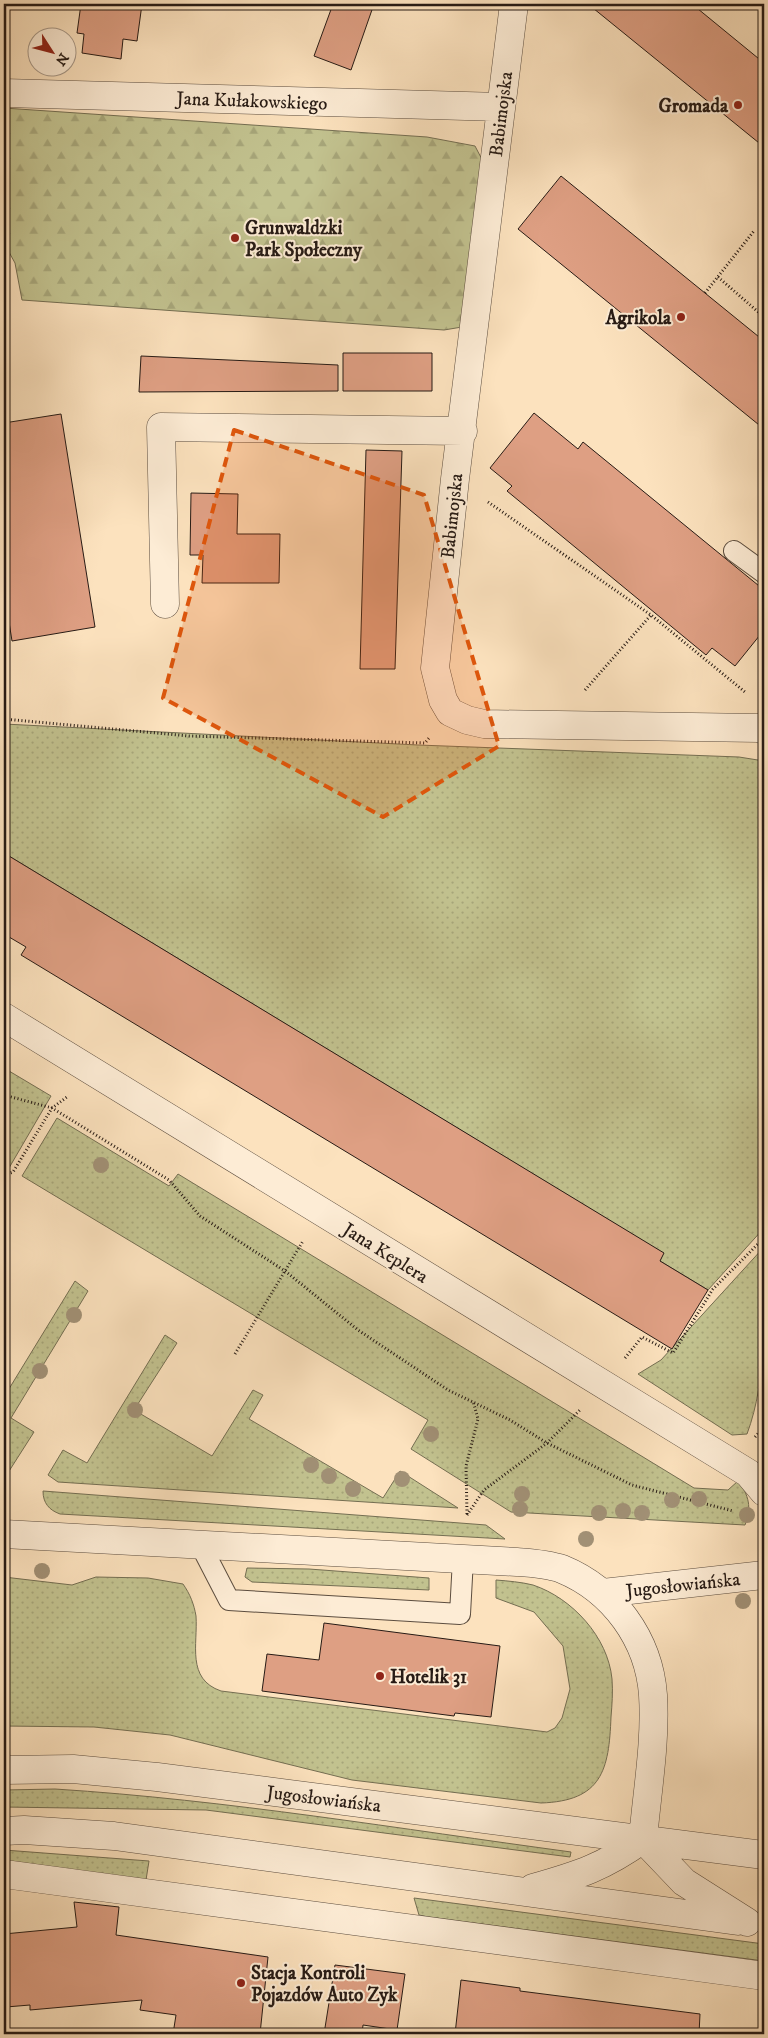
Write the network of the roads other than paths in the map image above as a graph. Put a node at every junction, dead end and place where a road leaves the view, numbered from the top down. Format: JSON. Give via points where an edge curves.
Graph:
{"nodes":[{"id":1,"x":514,"y":4,"type":"edge"},
{"id":2,"x":4,"y":93,"type":"edge"},
{"id":3,"x":501,"y":107,"type":"junction"},
{"id":4,"x":462,"y":431,"type":"junction"},
{"id":5,"x":734,"y":551,"type":"dead end"},
{"id":6,"x":764,"y":573,"type":"edge"},
{"id":7,"x":165,"y":604,"type":"dead end"},
{"id":8,"x":761,"y":729,"type":"edge"},
{"id":9,"x":4,"y":1017,"type":"edge"},
{"id":10,"x":764,"y":1492,"type":"edge"},
{"id":11,"x":4,"y":1534,"type":"edge"},
{"id":12,"x":200,"y":1544,"type":"junction"},
{"id":13,"x":463,"y":1559,"type":"junction"},
{"id":14,"x":764,"y":1576,"type":"edge"},
{"id":15,"x":603,"y":1593,"type":"junction"},
{"id":16,"x":4,"y":1770,"type":"edge"},
{"id":17,"x":4,"y":1831,"type":"edge"},
{"id":18,"x":643,"y":1839,"type":"junction"},
{"id":19,"x":764,"y":1856,"type":"edge"},
{"id":20,"x":4,"y":1874,"type":"edge"},
{"id":21,"x":522,"y":1891,"type":"junction"},
{"id":22,"x":756,"y":1923,"type":"edge"},
{"id":23,"x":764,"y":1976,"type":"edge"}],
"edges":[{"from":1,"to":3,"type":"street","name":"Babimojska"},
{"from":2,"to":3,"type":"street","name":"Jana Kułakowskiego"},
{"from":3,"to":4,"type":"street","name":"Babimojska"},
{"from":4,"to":7,"type":"street","via":[[161,426]]},
{"from":4,"to":8,"type":"street","name":"Babimojska","via":[[435,668],[443,700],[450,712],[484,724]]},
{"from":5,"to":6,"type":"lane"},
{"from":9,"to":10,"type":"street","name":"Jana Keplera","via":[[748,1473]]},
{"from":11,"to":12,"type":"street","name":"Jugosłowiańska"},
{"from":12,"to":13,"type":"street","name":"Jugosłowiańska"},
{"from":12,"to":13,"type":"lane","via":[[229,1600],[460,1614]]},
{"from":13,"to":15,"type":"street","name":"Jugosłowiańska","via":[[560,1568]]},
{"from":14,"to":15,"type":"street","name":"Jugosłowiańska"},
{"from":15,"to":18,"type":"street","name":"Jugosłowiańska","via":[[635,1633],[650,1676],[652,1719]]},
{"from":16,"to":18,"type":"street","name":"Jugosłowiańska","via":[[73,1769],[157,1777]]},
{"from":17,"to":21,"type":"street","via":[[114,1836]]},
{"from":18,"to":19,"type":"street","name":"Jugosłowiańska"},
{"from":18,"to":21,"type":"street","via":[[616,1858],[584,1874]]},
{"from":18,"to":22,"type":"street","via":[[684,1882]]},
{"from":20,"to":23,"type":"street"},
{"from":21,"to":22,"type":"street"}]}
